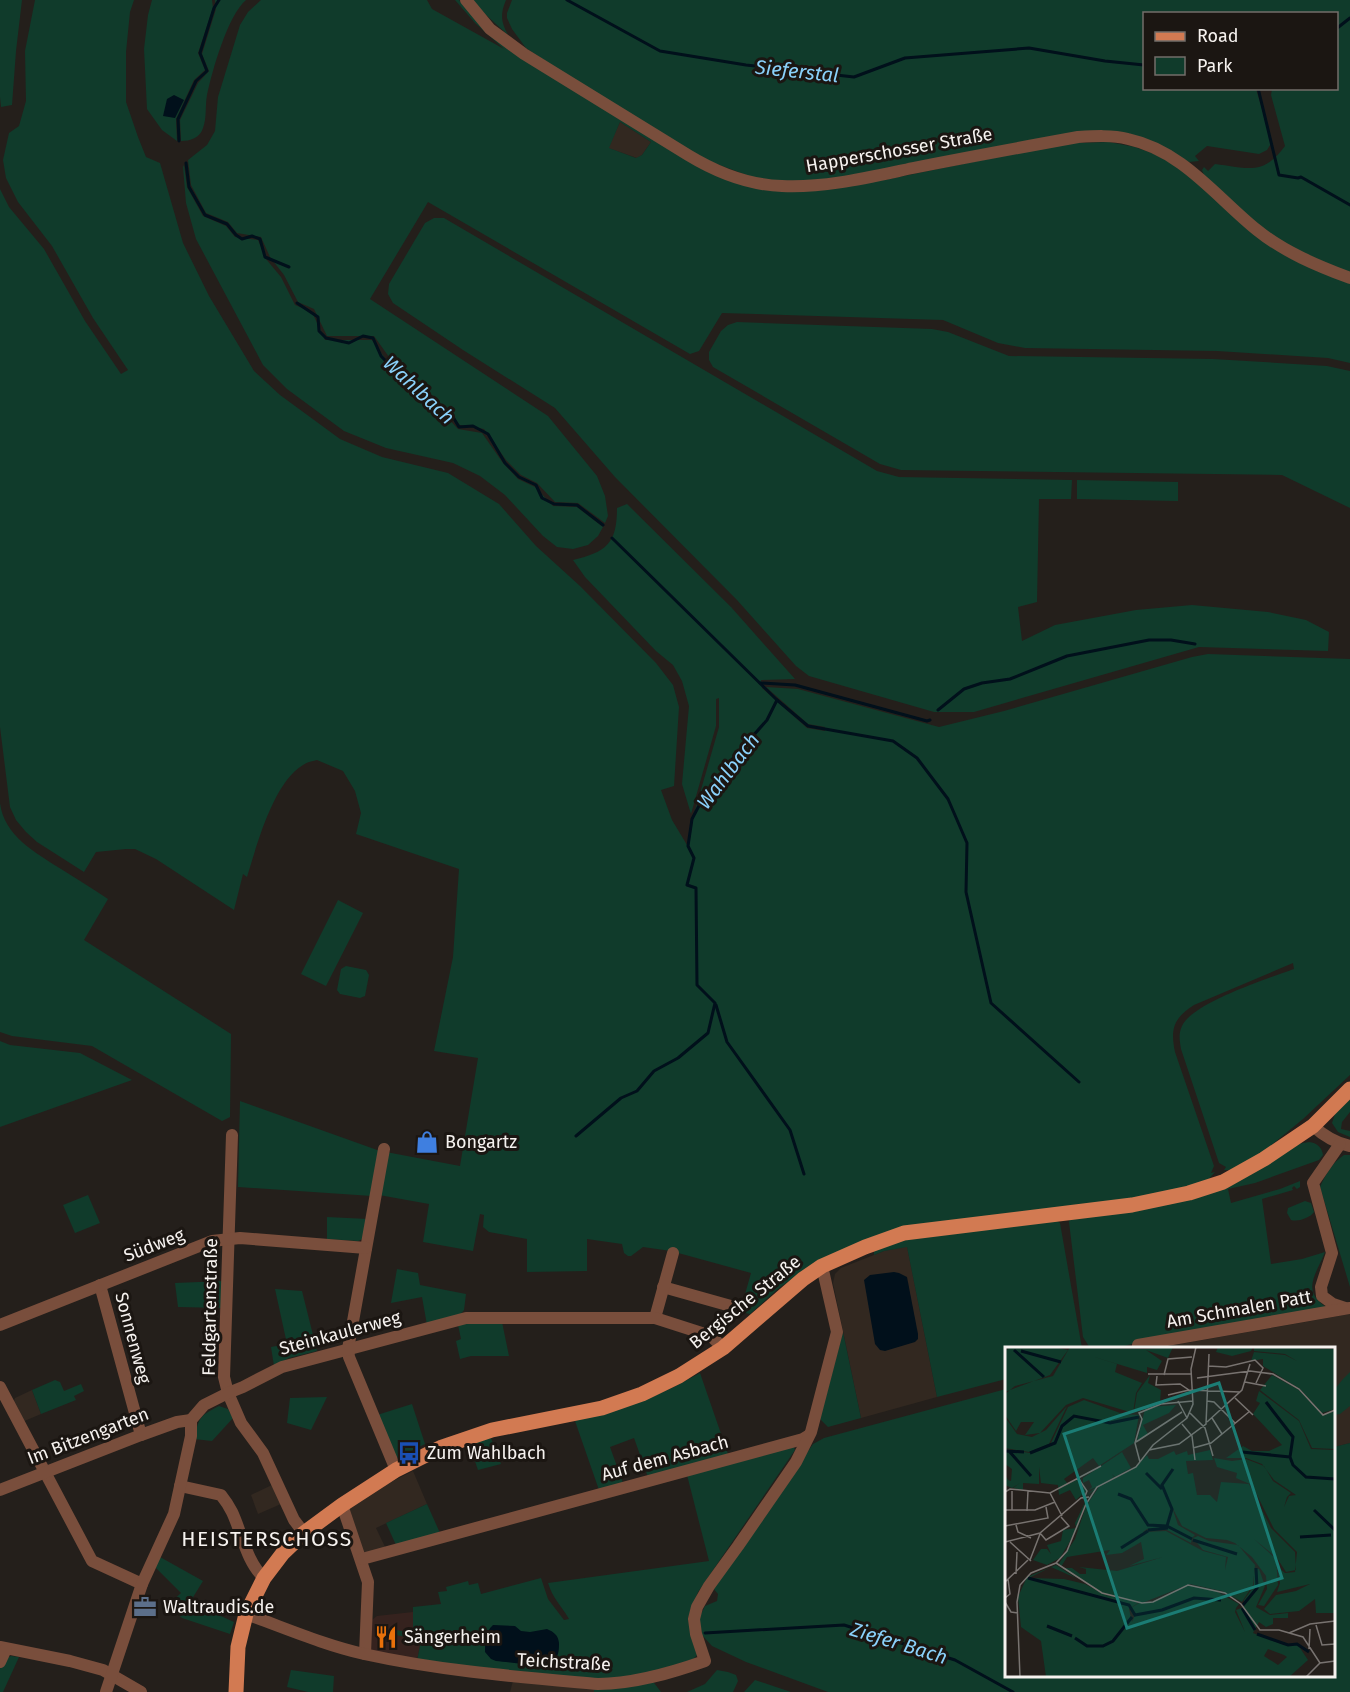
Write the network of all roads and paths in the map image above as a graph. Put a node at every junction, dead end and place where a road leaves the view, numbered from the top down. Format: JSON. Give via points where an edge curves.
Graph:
{"nodes":[{"id":1,"x":466,"y":0,"type":"edge"},
{"id":2,"x":1350,"y":278,"type":"edge"},
{"id":3,"x":1350,"y":1089,"type":"edge"},
{"id":4,"x":1313,"y":1126,"type":"junction"},
{"id":5,"x":232,"y":1135,"type":"dead end"},
{"id":6,"x":1345,"y":1145,"type":"edge"},
{"id":7,"x":384,"y":1149,"type":"dead end"},
{"id":8,"x":229,"y":1239,"type":"junction"},
{"id":9,"x":366,"y":1248,"type":"junction"},
{"id":10,"x":673,"y":1253,"type":"dead end"},
{"id":11,"x":822,"y":1266,"type":"junction"},
{"id":12,"x":100,"y":1285,"type":"junction"},
{"id":13,"x":663,"y":1287,"type":"junction"},
{"id":14,"x":738,"y":1308,"type":"dead end"},
{"id":15,"x":1348,"y":1308,"type":"edge"},
{"id":16,"x":655,"y":1318,"type":"junction"},
{"id":17,"x":0,"y":1325,"type":"edge"},
{"id":18,"x":1138,"y":1345,"type":"dead end"},
{"id":19,"x":723,"y":1348,"type":"junction"},
{"id":20,"x":348,"y":1349,"type":"junction"},
{"id":21,"x":0,"y":1387,"type":"edge"},
{"id":22,"x":228,"y":1393,"type":"junction"},
{"id":23,"x":191,"y":1420,"type":"junction"},
{"id":24,"x":141,"y":1435,"type":"junction"},
{"id":25,"x":808,"y":1436,"type":"junction"},
{"id":26,"x":396,"y":1470,"type":"junction"},
{"id":27,"x":45,"y":1472,"type":"junction"},
{"id":28,"x":180,"y":1485,"type":"junction"},
{"id":29,"x":0,"y":1490,"type":"edge"},
{"id":30,"x":342,"y":1505,"type":"junction"},
{"id":31,"x":304,"y":1533,"type":"junction"},
{"id":32,"x":362,"y":1559,"type":"junction"},
{"id":33,"x":264,"y":1578,"type":"junction"},
{"id":34,"x":142,"y":1584,"type":"junction"},
{"id":35,"x":246,"y":1614,"type":"junction"},
{"id":36,"x":3,"y":1648,"type":"edge"},
{"id":37,"x":365,"y":1654,"type":"junction"},
{"id":38,"x":0,"y":1662,"type":"edge"},
{"id":39,"x":112,"y":1675,"type":"junction"},
{"id":40,"x":106,"y":1692,"type":"edge"},
{"id":41,"x":141,"y":1692,"type":"edge"},
{"id":42,"x":236,"y":1692,"type":"edge"}],
"edges":[{"from":1,"to":2,"type":"street","name":"Happerschosser Straße","via":[[490,28],[524,54],[688,155],[726,174],[756,183],[803,186],[845,182],[1078,136],[1128,139],[1171,156],[1258,231],[1291,253]]},
{"from":3,"to":4,"type":"main road","name":"Bergische Straße"},
{"from":4,"to":6,"type":"street"},
{"from":4,"to":11,"type":"main road","name":"Bergische Straße","via":[[1223,1182],[1189,1192],[1132,1205],[904,1233]]},
{"from":5,"to":8,"type":"street","name":"Feldgartenstraße"},
{"from":6,"to":15,"type":"street","name":"Am Schmalen Patt","via":[[1313,1183],[1332,1253],[1321,1287],[1322,1296]]},
{"from":7,"to":9,"type":"street"},
{"from":8,"to":9,"type":"street","name":"Südweg"},
{"from":8,"to":12,"type":"street","name":"Südweg"},
{"from":8,"to":22,"type":"street","name":"Feldgartenstraße","via":[[225,1377]]},
{"from":9,"to":20,"type":"street"},
{"from":10,"to":13,"type":"street"},
{"from":11,"to":19,"type":"main road","name":"Bergische Straße","via":[[795,1284]]},
{"from":11,"to":25,"type":"street","via":[[837,1332]]},
{"from":12,"to":17,"type":"street","name":"Südweg"},
{"from":12,"to":24,"type":"street","name":"Sonnenweg"},
{"from":13,"to":14,"type":"street"},
{"from":13,"to":16,"type":"street"},
{"from":15,"to":18,"type":"street","name":"Am Schmalen Patt"},
{"from":16,"to":19,"type":"street","name":"Steinkaulerweg","via":[[711,1336]]},
{"from":16,"to":20,"type":"street","name":"Steinkaulerweg","via":[[466,1318]]},
{"from":19,"to":26,"type":"main road","name":"Bergische Straße","via":[[642,1394],[602,1408],[492,1430],[442,1447]]},
{"from":20,"to":22,"type":"street","name":"Steinkaulerweg","via":[[282,1367]]},
{"from":20,"to":26,"type":"street"},
{"from":21,"to":27,"type":"street"},
{"from":22,"to":23,"type":"street","name":"Steinkaulerweg","via":[[204,1405]]},
{"from":22,"to":31,"type":"street","name":"Feldgartenstraße"},
{"from":23,"to":24,"type":"street","name":"Im Bitzengarten"},
{"from":23,"to":28,"type":"street"},
{"from":24,"to":27,"type":"street","name":"Im Bitzengarten"},
{"from":25,"to":32,"type":"street","name":"Auf dem Asbach"},
{"from":25,"to":37,"type":"street","name":"Teichstraße","via":[[796,1462],[697,1607],[696,1634],[705,1661],[636,1680],[598,1684],[508,1676]]},
{"from":26,"to":30,"type":"main road","name":"Bergische Straße"},
{"from":27,"to":29,"type":"street","name":"Im Bitzengarten"},
{"from":27,"to":34,"type":"street","via":[[92,1561]]},
{"from":28,"to":33,"type":"street","via":[[221,1495]]},
{"from":28,"to":34,"type":"street","via":[[174,1514]]},
{"from":30,"to":31,"type":"main road","name":"Bergische Straße"},
{"from":30,"to":32,"type":"street"},
{"from":31,"to":33,"type":"main road","name":"Bergische Straße"},
{"from":32,"to":37,"type":"street","via":[[368,1587]]},
{"from":33,"to":35,"type":"main road","name":"Bergische Straße"},
{"from":34,"to":39,"type":"street"},
{"from":35,"to":37,"type":"street","name":"Teichstraße"},
{"from":35,"to":42,"type":"main road","name":"Bergische Straße","via":[[238,1647]]},
{"from":36,"to":38,"type":"street"},
{"from":36,"to":39,"type":"street","via":[[70,1661]]},
{"from":39,"to":40,"type":"street"},
{"from":39,"to":41,"type":"street"}]}
